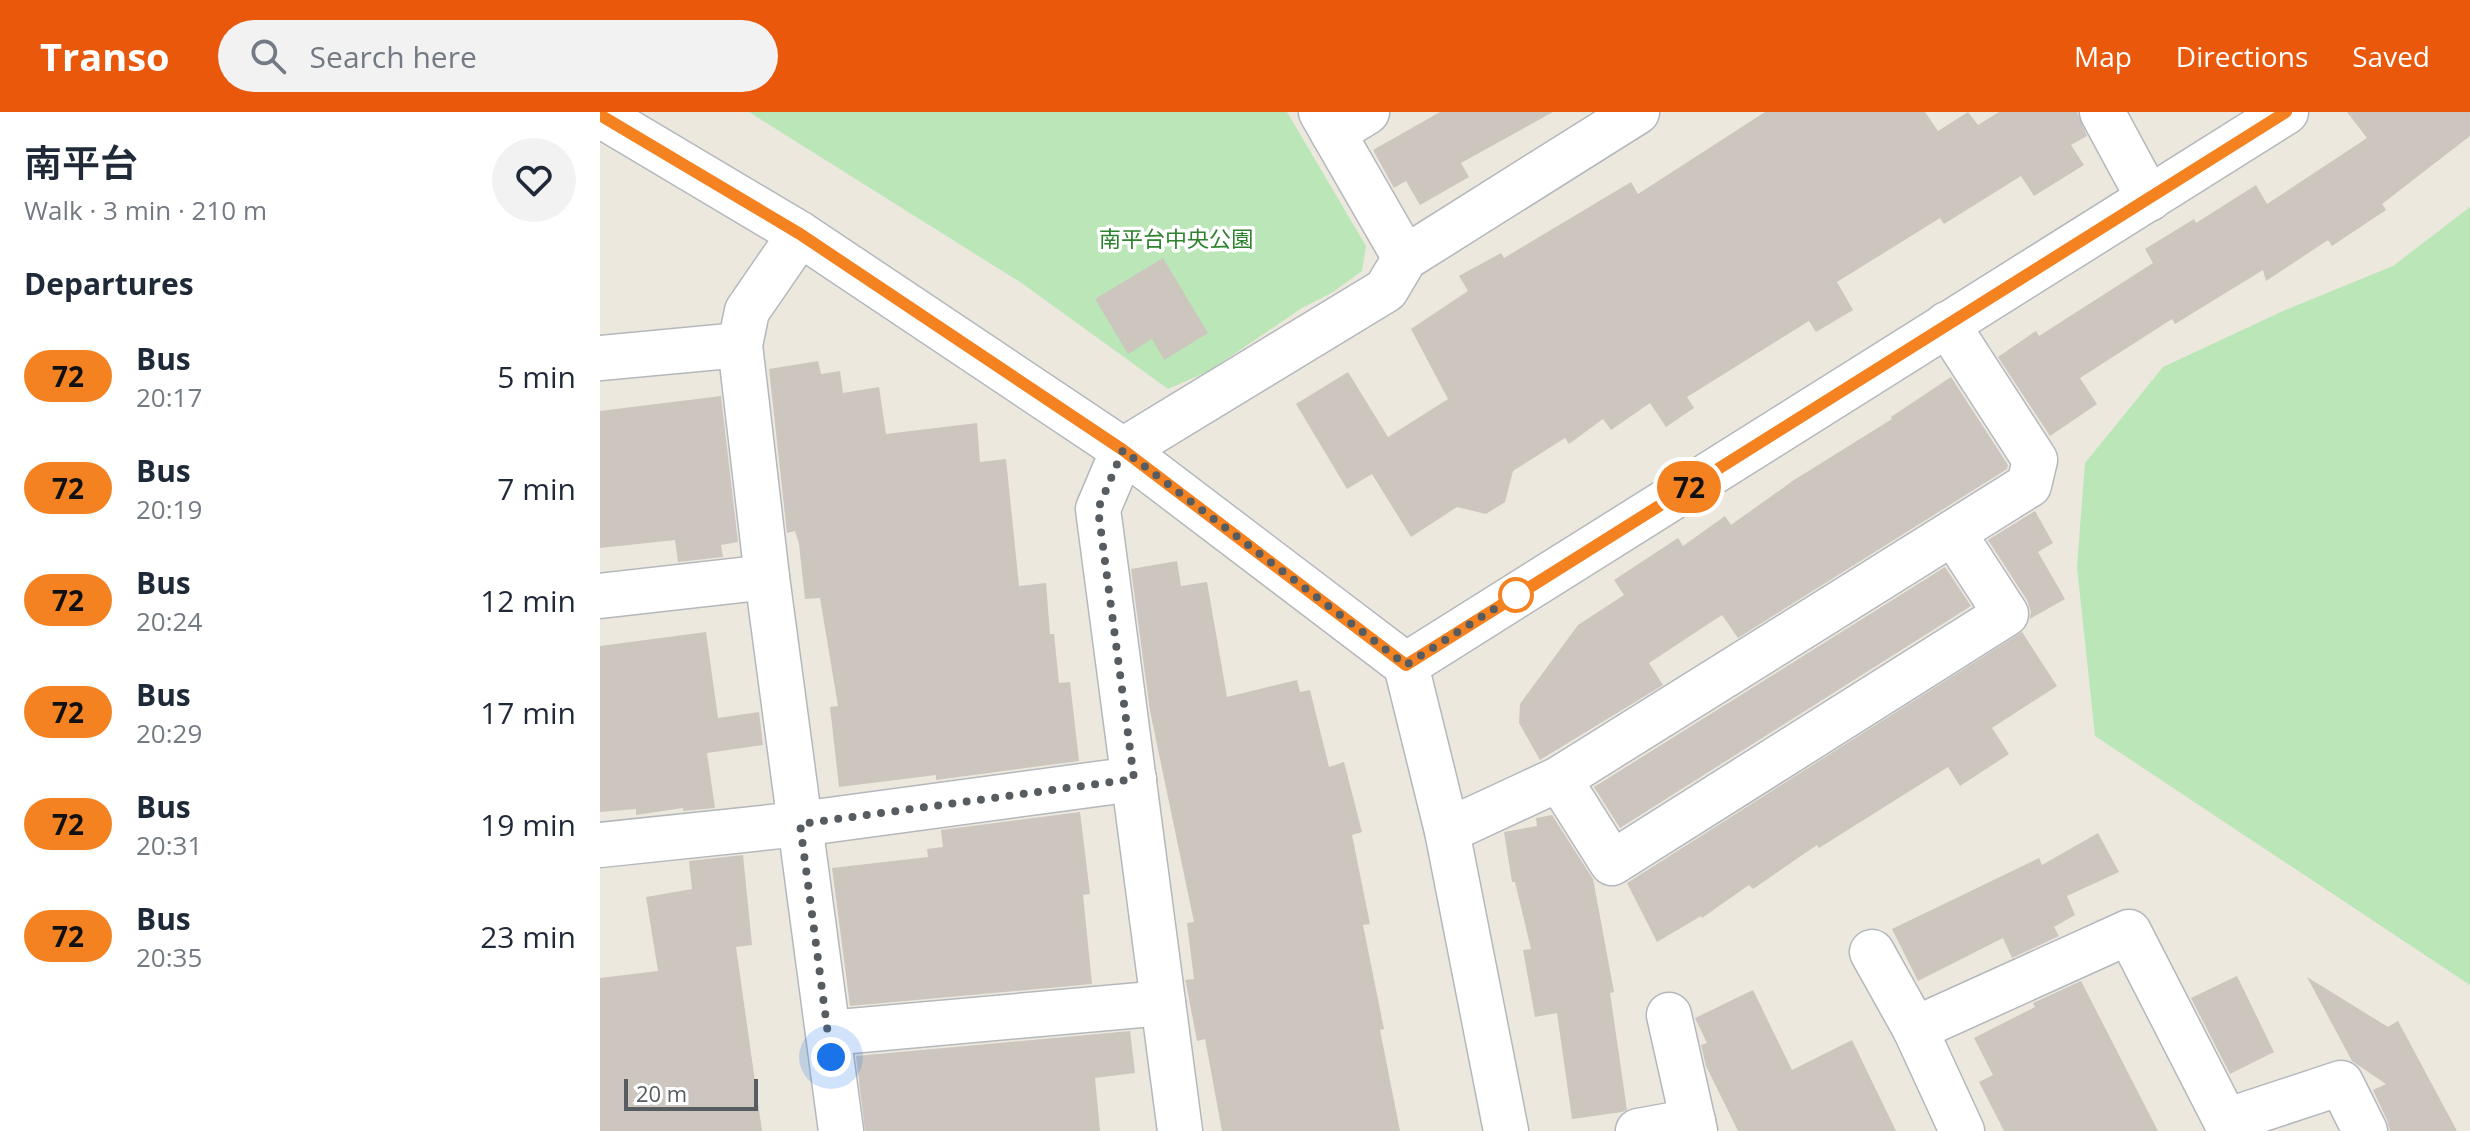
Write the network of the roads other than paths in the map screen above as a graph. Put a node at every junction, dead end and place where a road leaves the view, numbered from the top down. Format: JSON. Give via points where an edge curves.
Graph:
{"nodes":[{"id":1,"x":1637,"y":112,"type":"edge"},
{"id":2,"x":2102,"y":112,"type":"edge"},
{"id":3,"x":2286,"y":112,"type":"edge"},
{"id":4,"x":600,"y":115,"type":"edge"},
{"id":5,"x":1341,"y":119,"type":"edge"},
{"id":6,"x":2149,"y":199,"type":"junction"},
{"id":7,"x":800,"y":234,"type":"junction"},
{"id":8,"x":1405,"y":258,"type":"junction"},
{"id":9,"x":1947,"y":324,"type":"junction"},
{"id":10,"x":740,"y":345,"type":"junction"},
{"id":11,"x":600,"y":358,"type":"edge"},
{"id":12,"x":1123,"y":450,"type":"junction"},
{"id":13,"x":1954,"y":534,"type":"junction"},
{"id":14,"x":767,"y":577,"type":"junction"},
{"id":15,"x":600,"y":596,"type":"edge"},
{"id":16,"x":1406,"y":665,"type":"junction"},
{"id":17,"x":1134,"y":779,"type":"junction"},
{"id":18,"x":1559,"y":779,"type":"junction"},
{"id":19,"x":800,"y":824,"type":"junction"},
{"id":20,"x":1447,"y":831,"type":"junction"},
{"id":21,"x":600,"y":845,"type":"edge"},
{"id":22,"x":1872,"y":952,"type":"dead end"},
{"id":23,"x":1163,"y":1003,"type":"junction"},
{"id":24,"x":1669,"y":1015,"type":"dead end"},
{"id":25,"x":1915,"y":1029,"type":"junction"},
{"id":26,"x":828,"y":1033,"type":"junction"},
{"id":27,"x":1694,"y":1126,"type":"edge"},
{"id":28,"x":2228,"y":1126,"type":"edge"},
{"id":29,"x":841,"y":1131,"type":"edge"},
{"id":30,"x":1180,"y":1131,"type":"edge"},
{"id":31,"x":1506,"y":1131,"type":"edge"},
{"id":32,"x":1638,"y":1131,"type":"edge"},
{"id":33,"x":1962,"y":1131,"type":"edge"},
{"id":34,"x":2365,"y":1131,"type":"edge"}],
"edges":[{"from":1,"to":8,"type":"street"},
{"from":2,"to":6,"type":"street"},
{"from":3,"to":6,"type":"street"},
{"from":4,"to":7,"type":"street"},
{"from":5,"to":8,"type":"street"},
{"from":6,"to":9,"type":"street"},
{"from":7,"to":10,"type":"street","via":[[747,311]]},
{"from":7,"to":12,"type":"street"},
{"from":8,"to":12,"type":"street","via":[[1386,290]]},
{"from":9,"to":13,"type":"street","via":[[2035,460],[2029,485]]},
{"from":9,"to":16,"type":"street"},
{"from":10,"to":11,"type":"street"},
{"from":10,"to":14,"type":"street"},
{"from":12,"to":16,"type":"street"},
{"from":12,"to":17,"type":"street","via":[[1098,509]]},
{"from":13,"to":18,"type":"street"},
{"from":13,"to":18,"type":"street","via":[[2006,614],[1612,863]]},
{"from":14,"to":15,"type":"street"},
{"from":14,"to":19,"type":"street"},
{"from":16,"to":20,"type":"street"},
{"from":17,"to":19,"type":"street"},
{"from":17,"to":23,"type":"street"},
{"from":18,"to":20,"type":"street"},
{"from":19,"to":21,"type":"street"},
{"from":19,"to":26,"type":"street"},
{"from":20,"to":31,"type":"street"},
{"from":22,"to":25,"type":"street"},
{"from":23,"to":26,"type":"street"},
{"from":23,"to":30,"type":"street"},
{"from":24,"to":27,"type":"street"},
{"from":25,"to":28,"type":"street","via":[[2129,932]]},
{"from":25,"to":33,"type":"street"},
{"from":26,"to":29,"type":"street"},
{"from":27,"to":32,"type":"street"},
{"from":28,"to":34,"type":"street","via":[[2341,1083]]}]}
